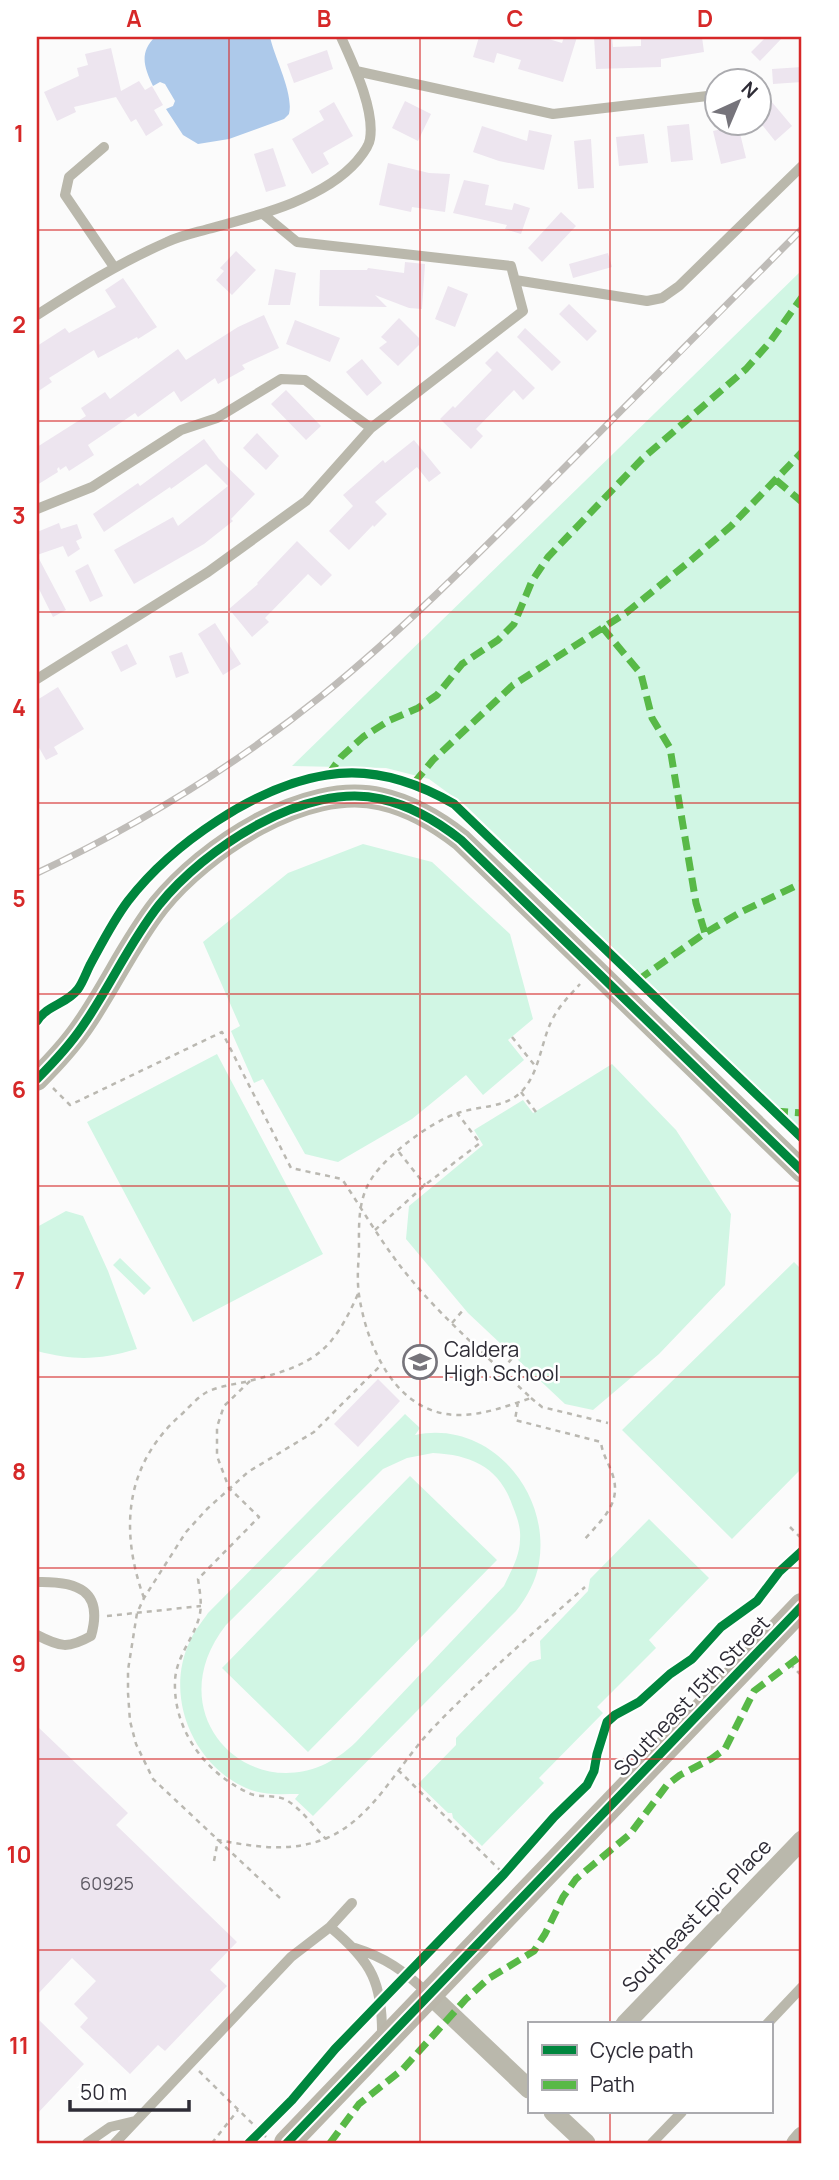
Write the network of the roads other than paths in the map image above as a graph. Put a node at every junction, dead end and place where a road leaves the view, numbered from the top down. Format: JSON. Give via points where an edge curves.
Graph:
{"nodes":[{"id":1,"x":341,"y":37,"type":"edge"},
{"id":2,"x":356,"y":71,"type":"junction"},
{"id":3,"x":702,"y":98,"type":"edge"},
{"id":4,"x":104,"y":147,"type":"dead end"},
{"id":5,"x":802,"y":166,"type":"edge"},
{"id":6,"x":263,"y":214,"type":"junction"},
{"id":7,"x":114,"y":267,"type":"junction"},
{"id":8,"x":515,"y":280,"type":"junction"},
{"id":9,"x":37,"y":315,"type":"edge"},
{"id":10,"x":371,"y":428,"type":"junction"},
{"id":11,"x":37,"y":509,"type":"edge"},
{"id":12,"x":37,"y":679,"type":"edge"},
{"id":13,"x":39,"y":1077,"type":"edge"},
{"id":14,"x":802,"y":1171,"type":"edge"},
{"id":15,"x":37,"y":1582,"type":"edge"},
{"id":16,"x":802,"y":1606,"type":"edge"},
{"id":17,"x":37,"y":1635,"type":"edge"},
{"id":18,"x":802,"y":1840,"type":"edge"},
{"id":19,"x":352,"y":1903,"type":"dead end"},
{"id":20,"x":330,"y":1927,"type":"junction"},
{"id":21,"x":354,"y":1948,"type":"junction"},
{"id":22,"x":802,"y":1987,"type":"edge"},
{"id":23,"x":430,"y":1995,"type":"junction"},
{"id":24,"x":627,"y":2022,"type":"edge"},
{"id":25,"x":769,"y":2022,"type":"edge"},
{"id":26,"x":381,"y":2045,"type":"junction"},
{"id":27,"x":528,"y":2088,"type":"edge"},
{"id":28,"x":555,"y":2114,"type":"edge"},
{"id":29,"x":680,"y":2114,"type":"edge"},
{"id":30,"x":136,"y":2121,"type":"junction"},
{"id":31,"x":278,"y":2134,"type":"edge"},
{"id":32,"x":802,"y":2136,"type":"edge"},
{"id":33,"x":88,"y":2143,"type":"edge"},
{"id":34,"x":115,"y":2143,"type":"edge"},
{"id":35,"x":586,"y":2143,"type":"edge"},
{"id":36,"x":652,"y":2143,"type":"edge"},
{"id":37,"x":796,"y":2143,"type":"edge"}],
"edges":[{"from":1,"to":2,"type":"lane"},
{"from":2,"to":3,"type":"lane","via":[[553,114]]},
{"from":2,"to":6,"type":"lane","via":[[370,117],[365,151],[350,169],[321,189]]},
{"from":4,"to":7,"type":"lane","via":[[69,177],[65,195]]},
{"from":5,"to":8,"type":"lane","via":[[662,298],[647,301]]},
{"from":6,"to":7,"type":"lane","via":[[170,240]]},
{"from":6,"to":8,"type":"lane","via":[[297,242],[511,266]]},
{"from":7,"to":9,"type":"lane"},
{"from":8,"to":10,"type":"lane","via":[[523,311]]},
{"from":10,"to":11,"type":"lane","via":[[304,380],[281,379],[216,418],[181,430],[92,487]]},
{"from":10,"to":12,"type":"lane","via":[[306,501],[208,572]]},
{"from":13,"to":14,"type":"street","via":[[82,1028],[158,906],[214,852],[296,808],[355,796],[380,799],[435,820],[461,840]]},
{"from":15,"to":17,"type":"lane","via":[[63,1581],[79,1588],[93,1601],[97,1617],[91,1636],[75,1645],[56,1645]]},
{"from":16,"to":23,"type":"main road","name":"Southeast 15th Street"},
{"from":18,"to":24,"type":"street","name":"Southeast Epic Place"},
{"from":19,"to":20,"type":"lane"},
{"from":20,"to":21,"type":"lane"},
{"from":20,"to":30,"type":"lane","via":[[291,1957]]},
{"from":21,"to":23,"type":"lane","via":[[380,1956]]},
{"from":21,"to":26,"type":"lane","via":[[379,1989]]},
{"from":22,"to":25,"type":"lane"},
{"from":23,"to":26,"type":"main road","name":"Southeast 15th Street"},
{"from":23,"to":27,"type":"street"},
{"from":26,"to":31,"type":"main road","name":"Southeast 15th Street"},
{"from":28,"to":35,"type":"street"},
{"from":29,"to":36,"type":"lane"},
{"from":30,"to":33,"type":"lane","via":[[110,2127]]},
{"from":30,"to":34,"type":"lane"},
{"from":32,"to":37,"type":"street"}]}
